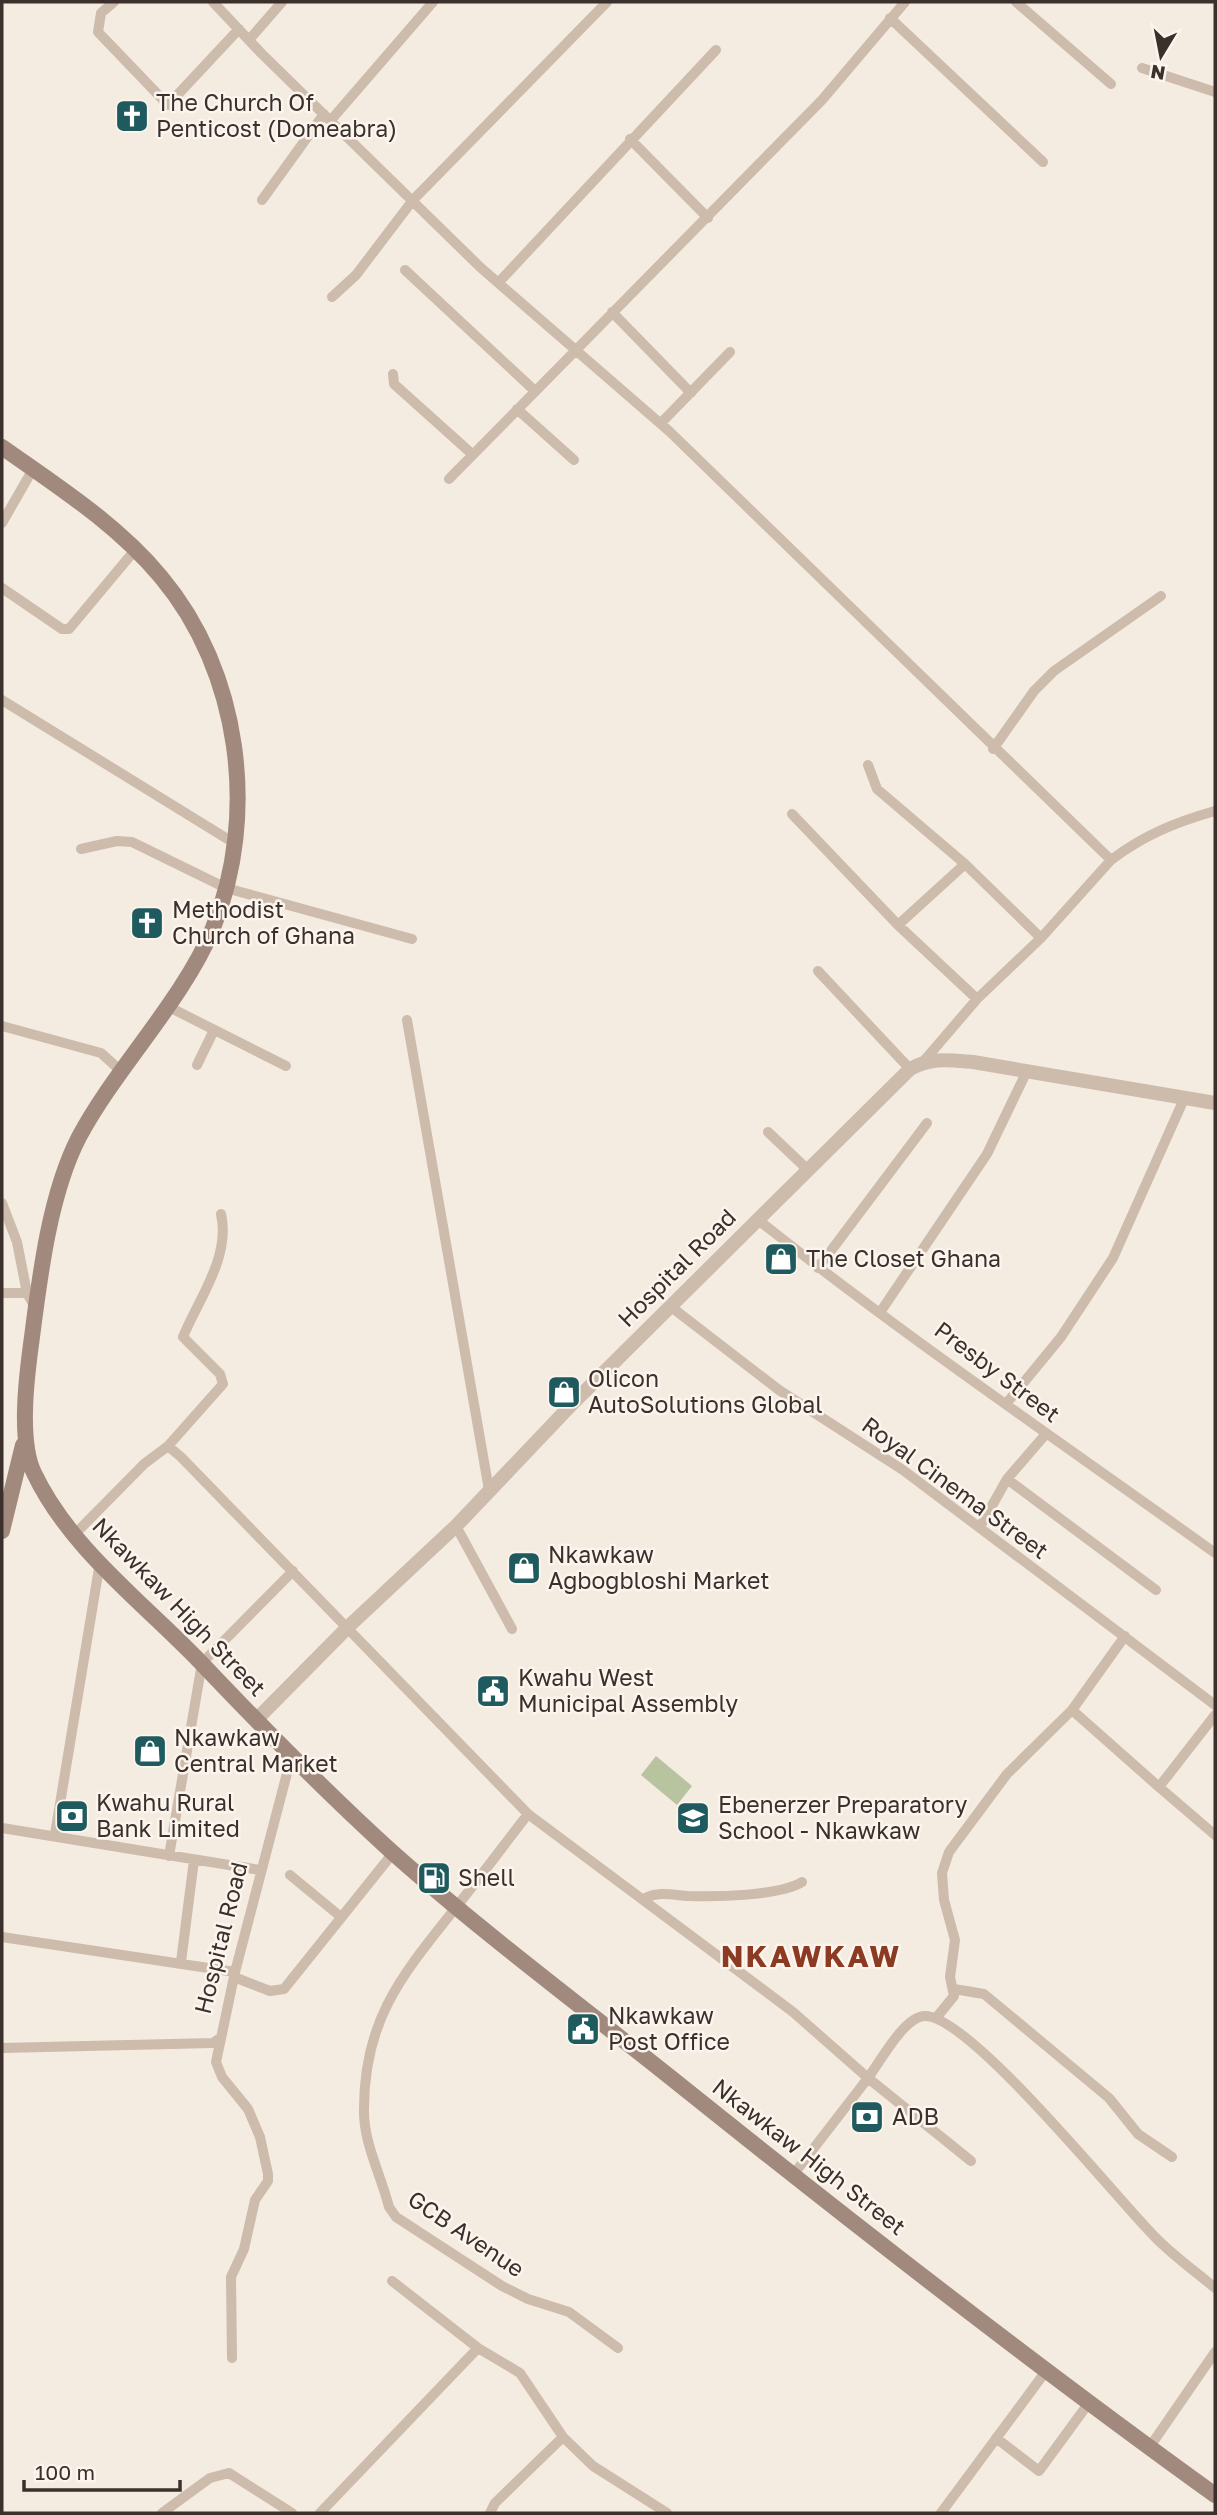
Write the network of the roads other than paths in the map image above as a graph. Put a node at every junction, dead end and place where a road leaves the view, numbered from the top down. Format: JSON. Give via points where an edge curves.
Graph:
{"nodes":[{"id":1,"x":114,"y":2,"type":"edge"},
{"id":2,"x":213,"y":2,"type":"edge"},
{"id":3,"x":282,"y":2,"type":"edge"},
{"id":4,"x":433,"y":2,"type":"edge"},
{"id":5,"x":607,"y":2,"type":"edge"},
{"id":6,"x":905,"y":2,"type":"edge"},
{"id":7,"x":1016,"y":2,"type":"edge"},
{"id":8,"x":890,"y":18,"type":"junction"},
{"id":9,"x":239,"y":29,"type":"junction"},
{"id":10,"x":249,"y":40,"type":"junction"},
{"id":11,"x":716,"y":50,"type":"dead end"},
{"id":12,"x":1142,"y":68,"type":"dead end"},
{"id":13,"x":1111,"y":84,"type":"dead end"},
{"id":14,"x":1215,"y":92,"type":"edge"},
{"id":15,"x":328,"y":117,"type":"junction"},
{"id":16,"x":630,"y":139,"type":"junction"},
{"id":17,"x":1044,"y":162,"type":"dead end"},
{"id":18,"x":262,"y":200,"type":"dead end"},
{"id":19,"x":413,"y":200,"type":"junction"},
{"id":20,"x":708,"y":218,"type":"junction"},
{"id":21,"x":405,"y":270,"type":"dead end"},
{"id":22,"x":499,"y":282,"type":"junction"},
{"id":23,"x":332,"y":297,"type":"dead end"},
{"id":24,"x":612,"y":312,"type":"junction"},
{"id":25,"x":574,"y":351,"type":"junction"},
{"id":26,"x":730,"y":352,"type":"dead end"},
{"id":27,"x":393,"y":374,"type":"dead end"},
{"id":28,"x":534,"y":391,"type":"junction"},
{"id":29,"x":691,"y":393,"type":"junction"},
{"id":30,"x":517,"y":409,"type":"junction"},
{"id":31,"x":661,"y":423,"type":"junction"},
{"id":32,"x":2,"y":447,"type":"edge"},
{"id":33,"x":472,"y":454,"type":"junction"},
{"id":34,"x":574,"y":460,"type":"dead end"},
{"id":35,"x":33,"y":469,"type":"junction"},
{"id":36,"x":449,"y":479,"type":"dead end"},
{"id":37,"x":2,"y":523,"type":"edge"},
{"id":38,"x":135,"y":550,"type":"junction"},
{"id":39,"x":2,"y":588,"type":"edge"},
{"id":40,"x":1161,"y":596,"type":"dead end"},
{"id":41,"x":2,"y":700,"type":"edge"},
{"id":42,"x":993,"y":749,"type":"junction"},
{"id":43,"x":868,"y":765,"type":"dead end"},
{"id":44,"x":1215,"y":811,"type":"edge"},
{"id":45,"x":792,"y":814,"type":"dead end"},
{"id":46,"x":234,"y":843,"type":"junction"},
{"id":47,"x":81,"y":849,"type":"dead end"},
{"id":48,"x":1111,"y":860,"type":"junction"},
{"id":49,"x":965,"y":864,"type":"junction"},
{"id":50,"x":226,"y":888,"type":"junction"},
{"id":51,"x":898,"y":925,"type":"junction"},
{"id":52,"x":1041,"y":938,"type":"junction"},
{"id":53,"x":412,"y":939,"type":"dead end"},
{"id":54,"x":818,"y":971,"type":"dead end"},
{"id":55,"x":977,"y":999,"type":"junction"},
{"id":56,"x":167,"y":1006,"type":"junction"},
{"id":57,"x":407,"y":1020,"type":"dead end"},
{"id":58,"x":2,"y":1026,"type":"edge"},
{"id":59,"x":214,"y":1030,"type":"junction"},
{"id":60,"x":197,"y":1065,"type":"dead end"},
{"id":61,"x":286,"y":1066,"type":"dead end"},
{"id":62,"x":917,"y":1066,"type":"junction"},
{"id":63,"x":122,"y":1072,"type":"junction"},
{"id":64,"x":1026,"y":1073,"type":"junction"},
{"id":65,"x":1184,"y":1099,"type":"junction"},
{"id":66,"x":1215,"y":1103,"type":"edge"},
{"id":67,"x":927,"y":1123,"type":"dead end"},
{"id":68,"x":768,"y":1132,"type":"dead end"},
{"id":69,"x":807,"y":1169,"type":"junction"},
{"id":70,"x":2,"y":1203,"type":"edge"},
{"id":71,"x":221,"y":1214,"type":"dead end"},
{"id":72,"x":757,"y":1219,"type":"junction"},
{"id":73,"x":818,"y":1268,"type":"junction"},
{"id":74,"x":2,"y":1293,"type":"edge"},
{"id":75,"x":27,"y":1293,"type":"junction"},
{"id":76,"x":670,"y":1306,"type":"junction"},
{"id":77,"x":36,"y":1308,"type":"junction"},
{"id":78,"x":881,"y":1311,"type":"junction"},
{"id":79,"x":1006,"y":1404,"type":"junction"},
{"id":80,"x":27,"y":1433,"type":"junction"},
{"id":81,"x":1045,"y":1435,"type":"junction"},
{"id":82,"x":168,"y":1447,"type":"junction"},
{"id":83,"x":1007,"y":1479,"type":"junction"},
{"id":84,"x":489,"y":1490,"type":"junction"},
{"id":85,"x":456,"y":1526,"type":"junction"},
{"id":86,"x":980,"y":1527,"type":"junction"},
{"id":87,"x":2,"y":1531,"type":"edge"},
{"id":88,"x":75,"y":1534,"type":"junction"},
{"id":89,"x":1215,"y":1553,"type":"edge"},
{"id":90,"x":100,"y":1562,"type":"junction"},
{"id":91,"x":293,"y":1571,"type":"junction"},
{"id":92,"x":1156,"y":1590,"type":"dead end"},
{"id":93,"x":348,"y":1626,"type":"junction"},
{"id":94,"x":512,"y":1629,"type":"dead end"},
{"id":95,"x":1125,"y":1636,"type":"junction"},
{"id":96,"x":202,"y":1663,"type":"junction"},
{"id":97,"x":1215,"y":1705,"type":"edge"},
{"id":98,"x":1072,"y":1710,"type":"junction"},
{"id":99,"x":1215,"y":1715,"type":"edge"},
{"id":100,"x":257,"y":1719,"type":"junction"},
{"id":101,"x":291,"y":1758,"type":"junction"},
{"id":102,"x":1158,"y":1787,"type":"junction"},
{"id":103,"x":528,"y":1814,"type":"junction"},
{"id":104,"x":2,"y":1828,"type":"edge"},
{"id":105,"x":55,"y":1834,"type":"junction"},
{"id":106,"x":1215,"y":1835,"type":"edge"},
{"id":107,"x":393,"y":1853,"type":"junction"},
{"id":108,"x":169,"y":1856,"type":"junction"},
{"id":109,"x":194,"y":1860,"type":"junction"},
{"id":110,"x":260,"y":1870,"type":"junction"},
{"id":111,"x":290,"y":1875,"type":"dead end"},
{"id":112,"x":802,"y":1882,"type":"dead end"},
{"id":113,"x":645,"y":1898,"type":"junction"},
{"id":114,"x":457,"y":1906,"type":"junction"},
{"id":115,"x":341,"y":1917,"type":"junction"},
{"id":116,"x":2,"y":1937,"type":"edge"},
{"id":117,"x":181,"y":1962,"type":"junction"},
{"id":118,"x":234,"y":1974,"type":"junction"},
{"id":119,"x":954,"y":1989,"type":"junction"},
{"id":120,"x":936,"y":2018,"type":"junction"},
{"id":121,"x":219,"y":2039,"type":"junction"},
{"id":122,"x":2,"y":2048,"type":"edge"},
{"id":123,"x":868,"y":2078,"type":"junction"},
{"id":124,"x":1172,"y":2157,"type":"dead end"},
{"id":125,"x":971,"y":2161,"type":"dead end"},
{"id":126,"x":793,"y":2175,"type":"junction"},
{"id":127,"x":392,"y":2281,"type":"dead end"},
{"id":128,"x":1215,"y":2288,"type":"edge"},
{"id":129,"x":478,"y":2348,"type":"junction"},
{"id":130,"x":618,"y":2348,"type":"dead end"},
{"id":131,"x":1215,"y":2352,"type":"edge"},
{"id":132,"x":232,"y":2358,"type":"dead end"},
{"id":133,"x":1046,"y":2371,"type":"junction"},
{"id":134,"x":1088,"y":2404,"type":"junction"},
{"id":135,"x":563,"y":2437,"type":"junction"},
{"id":136,"x":996,"y":2438,"type":"junction"},
{"id":137,"x":1149,"y":2448,"type":"junction"},
{"id":138,"x":1215,"y":2495,"type":"edge"},
{"id":139,"x":162,"y":2513,"type":"edge"},
{"id":140,"x":292,"y":2513,"type":"edge"},
{"id":141,"x":320,"y":2513,"type":"edge"},
{"id":142,"x":490,"y":2513,"type":"edge"},
{"id":143,"x":667,"y":2513,"type":"edge"},
{"id":144,"x":941,"y":2513,"type":"edge"}],
"edges":[{"from":1,"to":9,"type":"street","via":[[101,13],[99,32],[168,105]]},
{"from":2,"to":9,"type":"street"},
{"from":3,"to":10,"type":"street"},
{"from":4,"to":15,"type":"street"},
{"from":5,"to":19,"type":"street"},
{"from":6,"to":8,"type":"street"},
{"from":7,"to":13,"type":"street"},
{"from":8,"to":17,"type":"street"},
{"from":8,"to":20,"type":"street","via":[[822,100]]},
{"from":9,"to":10,"type":"street"},
{"from":10,"to":15,"type":"street"},
{"from":11,"to":16,"type":"street"},
{"from":12,"to":14,"type":"street"},
{"from":15,"to":18,"type":"street"},
{"from":15,"to":19,"type":"street"},
{"from":16,"to":20,"type":"street"},
{"from":16,"to":22,"type":"street"},
{"from":19,"to":22,"type":"street"},
{"from":19,"to":23,"type":"street","via":[[356,275]]},
{"from":20,"to":24,"type":"street"},
{"from":21,"to":28,"type":"street"},
{"from":22,"to":25,"type":"street"},
{"from":24,"to":25,"type":"street"},
{"from":24,"to":29,"type":"street"},
{"from":25,"to":28,"type":"street"},
{"from":25,"to":31,"type":"street"},
{"from":26,"to":29,"type":"street"},
{"from":27,"to":33,"type":"street","via":[[394,384]]},
{"from":28,"to":30,"type":"street"},
{"from":29,"to":31,"type":"street"},
{"from":30,"to":33,"type":"street"},
{"from":30,"to":34,"type":"street"},
{"from":31,"to":42,"type":"street"},
{"from":32,"to":35,"type":"main road","name":"Nkawkaw High Street"},
{"from":33,"to":36,"type":"street"},
{"from":35,"to":37,"type":"street"},
{"from":35,"to":38,"type":"main road","name":"Nkawkaw High Street"},
{"from":38,"to":39,"type":"street","via":[[69,629],[62,629]]},
{"from":38,"to":46,"type":"main road","name":"Nkawkaw High Street","via":[[188,612],[223,695],[237,775]]},
{"from":40,"to":42,"type":"street","via":[[1054,671]]},
{"from":41,"to":46,"type":"street"},
{"from":42,"to":48,"type":"street"},
{"from":43,"to":49,"type":"street","via":[[877,789]]},
{"from":44,"to":48,"type":"street","via":[[1168,825]]},
{"from":45,"to":51,"type":"street"},
{"from":46,"to":50,"type":"main road","name":"Nkawkaw High Street"},
{"from":47,"to":50,"type":"street","via":[[132,842]]},
{"from":48,"to":52,"type":"street"},
{"from":49,"to":51,"type":"street"},
{"from":49,"to":52,"type":"street"},
{"from":50,"to":53,"type":"street"},
{"from":50,"to":56,"type":"main road","name":"Nkawkaw High Street","via":[[211,932]]},
{"from":51,"to":55,"type":"street"},
{"from":52,"to":55,"type":"street"},
{"from":54,"to":62,"type":"street"},
{"from":55,"to":62,"type":"street"},
{"from":56,"to":59,"type":"street"},
{"from":56,"to":63,"type":"main road","name":"Nkawkaw High Street"},
{"from":57,"to":84,"type":"street"},
{"from":58,"to":63,"type":"street","via":[[101,1054]]},
{"from":59,"to":60,"type":"street"},
{"from":59,"to":61,"type":"street"},
{"from":62,"to":64,"type":"street","via":[[942,1059]]},
{"from":62,"to":69,"type":"street","name":"Hospital Road"},
{"from":63,"to":77,"type":"main road","name":"Nkawkaw High Street","via":[[71,1158],[54,1211]]},
{"from":64,"to":65,"type":"street"},
{"from":64,"to":78,"type":"street","via":[[987,1154]]},
{"from":65,"to":66,"type":"street"},
{"from":65,"to":79,"type":"street","via":[[1113,1258],[1061,1337]]},
{"from":67,"to":73,"type":"street"},
{"from":68,"to":69,"type":"street"},
{"from":69,"to":72,"type":"street","name":"Hospital Road"},
{"from":70,"to":75,"type":"street","via":[[17,1242]]},
{"from":71,"to":82,"type":"street","via":[[220,1245],[208,1287],[183,1337],[220,1374],[223,1384]]},
{"from":72,"to":73,"type":"street","name":"Presby Street"},
{"from":72,"to":76,"type":"street","name":"Hospital Road"},
{"from":73,"to":78,"type":"street","name":"Presby Street"},
{"from":74,"to":75,"type":"street"},
{"from":75,"to":77,"type":"street"},
{"from":76,"to":84,"type":"street","name":"Hospital Road"},
{"from":76,"to":86,"type":"street","name":"Royal Cinema Street","via":[[779,1390],[903,1470]]},
{"from":77,"to":80,"type":"main road","name":"Nkawkaw High Street"},
{"from":78,"to":79,"type":"street","name":"Presby Street"},
{"from":79,"to":81,"type":"street","name":"Presby Street"},
{"from":80,"to":87,"type":"main road"},
{"from":80,"to":88,"type":"main road","name":"Nkawkaw High Street","via":[[31,1469]]},
{"from":81,"to":83,"type":"street"},
{"from":81,"to":89,"type":"street","name":"Presby Street"},
{"from":82,"to":88,"type":"street"},
{"from":82,"to":91,"type":"street"},
{"from":83,"to":86,"type":"street"},
{"from":83,"to":92,"type":"street"},
{"from":84,"to":85,"type":"street","name":"Hospital Road"},
{"from":85,"to":93,"type":"street","name":"Hospital Road"},
{"from":85,"to":94,"type":"street"},
{"from":86,"to":95,"type":"street","name":"Royal Cinema Street"},
{"from":88,"to":90,"type":"main road","name":"Nkawkaw High Street"},
{"from":90,"to":96,"type":"main road","name":"Nkawkaw High Street"},
{"from":90,"to":105,"type":"street"},
{"from":91,"to":93,"type":"street"},
{"from":91,"to":96,"type":"street"},
{"from":93,"to":100,"type":"street","name":"Hospital Road"},
{"from":93,"to":103,"type":"street"},
{"from":95,"to":97,"type":"street","name":"Royal Cinema Street"},
{"from":95,"to":98,"type":"street"},
{"from":96,"to":100,"type":"main road","name":"Nkawkaw High Street"},
{"from":96,"to":108,"type":"street"},
{"from":98,"to":102,"type":"street"},
{"from":98,"to":119,"type":"street","via":[[1007,1774],[948,1852],[942,1872],[955,1940],[950,1977]]},
{"from":99,"to":102,"type":"street"},
{"from":100,"to":101,"type":"main road","name":"Nkawkaw High Street"},
{"from":101,"to":107,"type":"main road","name":"Nkawkaw High Street"},
{"from":101,"to":110,"type":"street","name":"Hospital Road"},
{"from":102,"to":106,"type":"street"},
{"from":103,"to":113,"type":"street"},
{"from":103,"to":114,"type":"street","name":"GCB Avenue"},
{"from":104,"to":105,"type":"street"},
{"from":105,"to":108,"type":"street"},
{"from":107,"to":114,"type":"main road","name":"Nkawkaw High Street"},
{"from":107,"to":115,"type":"street"},
{"from":108,"to":109,"type":"street"},
{"from":109,"to":110,"type":"street"},
{"from":109,"to":117,"type":"street"},
{"from":110,"to":118,"type":"street","name":"Hospital Road"},
{"from":111,"to":115,"type":"street"},
{"from":112,"to":113,"type":"street","via":[[780,1891],[663,1893]]},
{"from":113,"to":123,"type":"street","via":[[793,2012]]},
{"from":114,"to":126,"type":"main road","name":"Nkawkaw High Street"},
{"from":114,"to":130,"type":"street","name":"GCB Avenue","via":[[407,1968],[369,2050],[363,2108],[389,2207],[409,2227],[502,2286],[569,2312]]},
{"from":115,"to":118,"type":"street","via":[[284,1989],[270,1991]]},
{"from":116,"to":117,"type":"street"},
{"from":117,"to":118,"type":"street"},
{"from":118,"to":121,"type":"street","name":"Hospital Road"},
{"from":119,"to":120,"type":"street","via":[[954,1996]]},
{"from":119,"to":124,"type":"street","via":[[984,1994],[1110,2098],[1138,2134]]},
{"from":120,"to":123,"type":"street","via":[[909,2022]]},
{"from":120,"to":128,"type":"street","via":[[985,2051],[1155,2238]]},
{"from":121,"to":122,"type":"street","name":"Hospital Road","via":[[213,2043]]},
{"from":121,"to":132,"type":"street","via":[[217,2069],[248,2109],[260,2137],[268,2181],[255,2200],[244,2249],[231,2277]]},
{"from":123,"to":125,"type":"street"},
{"from":123,"to":126,"type":"street"},
{"from":126,"to":133,"type":"main road","name":"Nkawkaw High Street"},
{"from":127,"to":129,"type":"street"},
{"from":129,"to":135,"type":"street","via":[[520,2373]]},
{"from":129,"to":141,"type":"street"},
{"from":131,"to":137,"type":"street"},
{"from":133,"to":134,"type":"main road","name":"Nkawkaw High Street"},
{"from":133,"to":136,"type":"street"},
{"from":134,"to":136,"type":"street","via":[[1039,2471]]},
{"from":134,"to":137,"type":"main road","name":"Nkawkaw High Street"},
{"from":135,"to":142,"type":"street"},
{"from":135,"to":143,"type":"street","via":[[593,2466]]},
{"from":136,"to":144,"type":"street"},
{"from":137,"to":138,"type":"main road","name":"Nkawkaw High Street"},
{"from":139,"to":140,"type":"street","via":[[210,2478],[229,2473]]}]}
